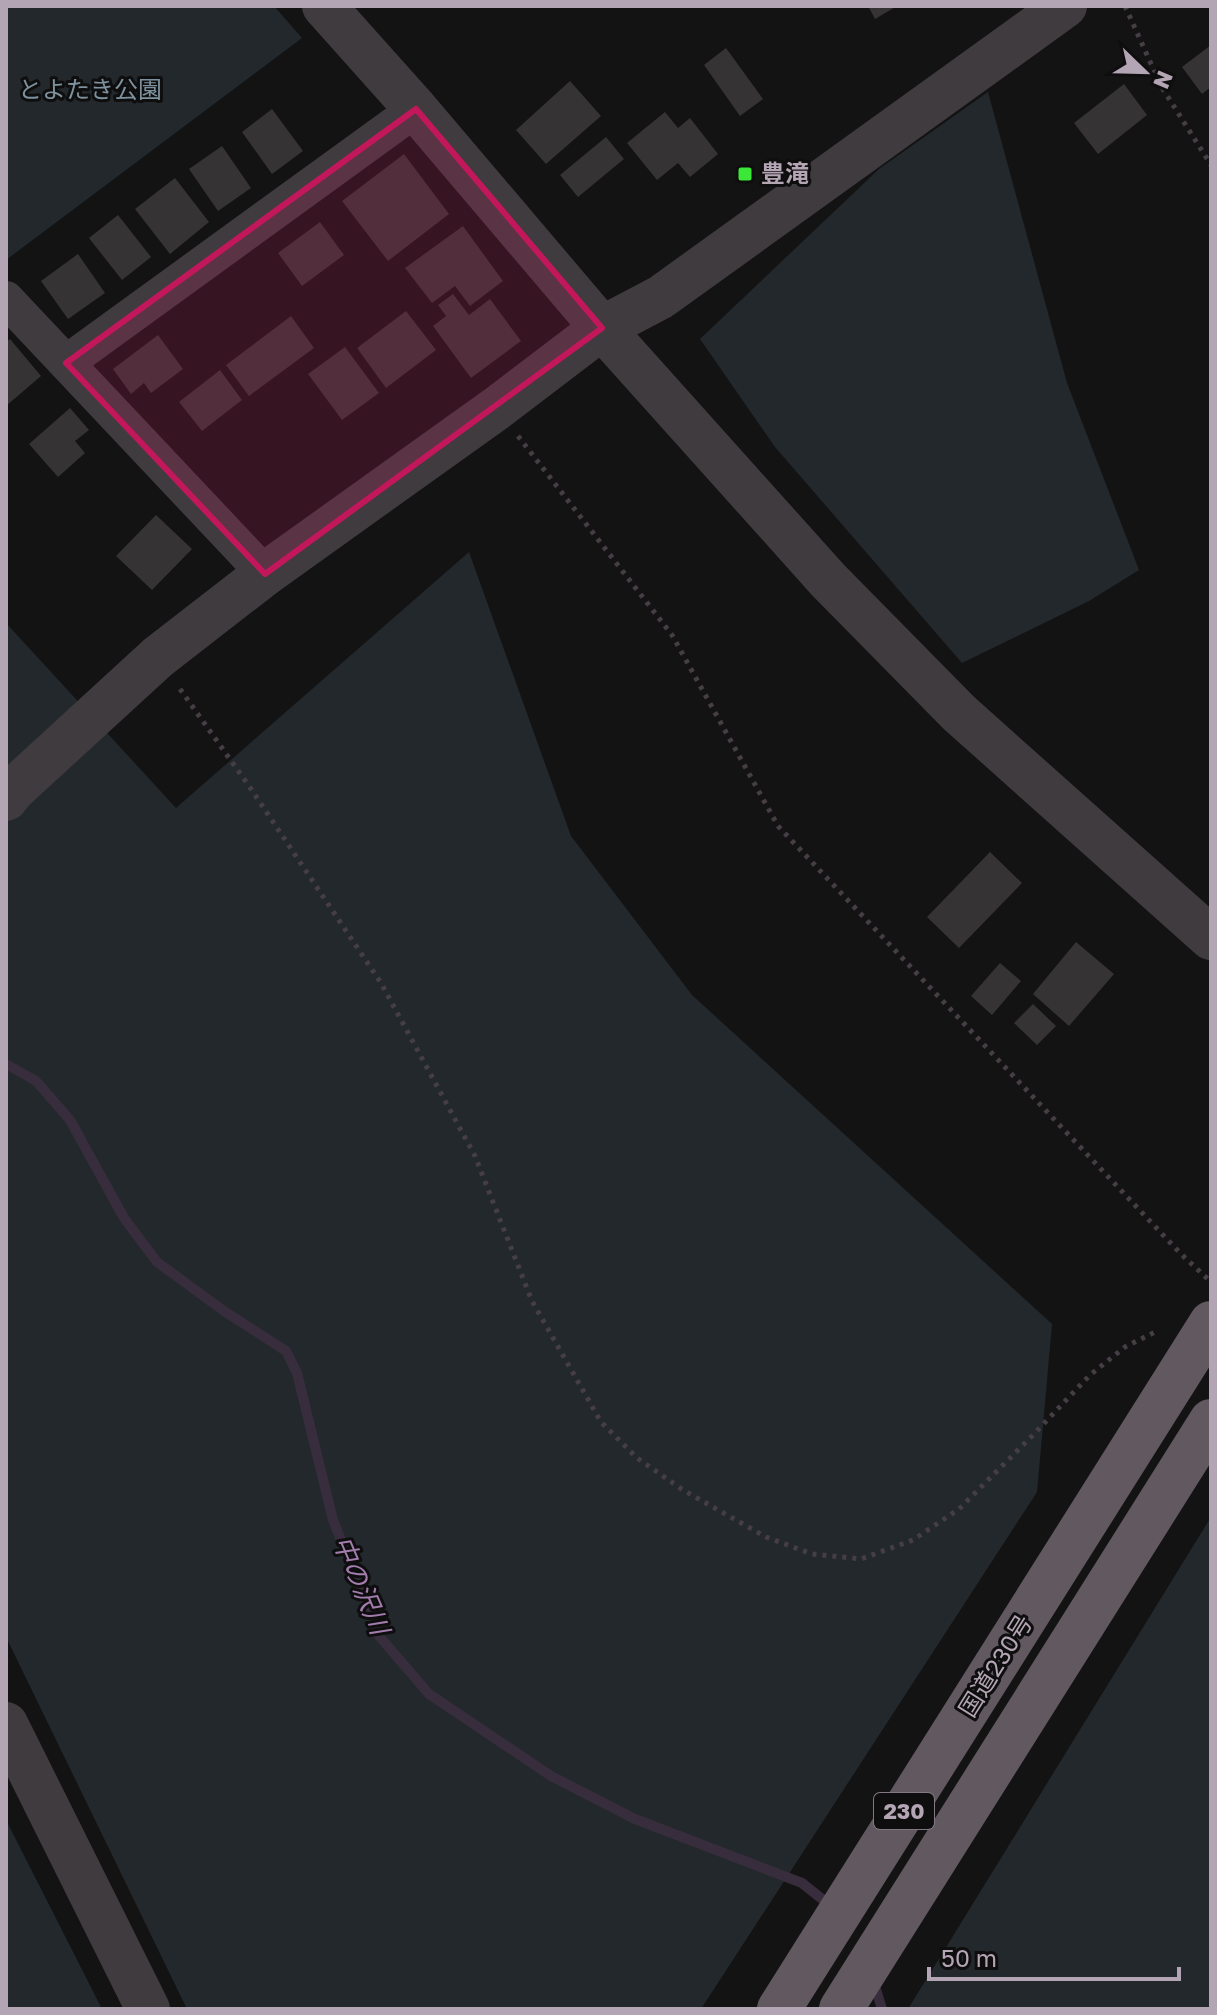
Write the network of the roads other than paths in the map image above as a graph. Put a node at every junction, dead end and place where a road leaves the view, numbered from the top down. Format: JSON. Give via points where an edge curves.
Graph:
{"nodes":[{"id":1,"x":324,"y":6,"type":"edge"},
{"id":2,"x":1065,"y":6,"type":"edge"},
{"id":3,"x":416,"y":109,"type":"junction"},
{"id":4,"x":6,"y":299,"type":"edge"},
{"id":5,"x":602,"y":328,"type":"junction"},
{"id":6,"x":66,"y":363,"type":"junction"},
{"id":7,"x":265,"y":574,"type":"junction"},
{"id":8,"x":6,"y":799,"type":"edge"},
{"id":9,"x":1211,"y":938,"type":"edge"},
{"id":10,"x":1211,"y":1323,"type":"edge"},
{"id":11,"x":1211,"y":1421,"type":"edge"},
{"id":12,"x":6,"y":1724,"type":"edge"},
{"id":13,"x":148,"y":2009,"type":"edge"},
{"id":14,"x":779,"y":2009,"type":"edge"},
{"id":15,"x":841,"y":2009,"type":"edge"}],
"edges":[{"from":1,"to":3,"type":"street"},
{"from":2,"to":5,"type":"street","via":[[661,297]]},
{"from":3,"to":5,"type":"street"},
{"from":3,"to":6,"type":"street"},
{"from":4,"to":6,"type":"street"},
{"from":5,"to":7,"type":"street"},
{"from":5,"to":9,"type":"street","via":[[828,580],[959,713]]},
{"from":6,"to":7,"type":"street"},
{"from":7,"to":8,"type":"street","via":[[158,657]]},
{"from":10,"to":14,"type":"highway","name":"国道230号","number":"230"},
{"from":11,"to":15,"type":"highway","number":"230"},
{"from":12,"to":13,"type":"street"}]}
